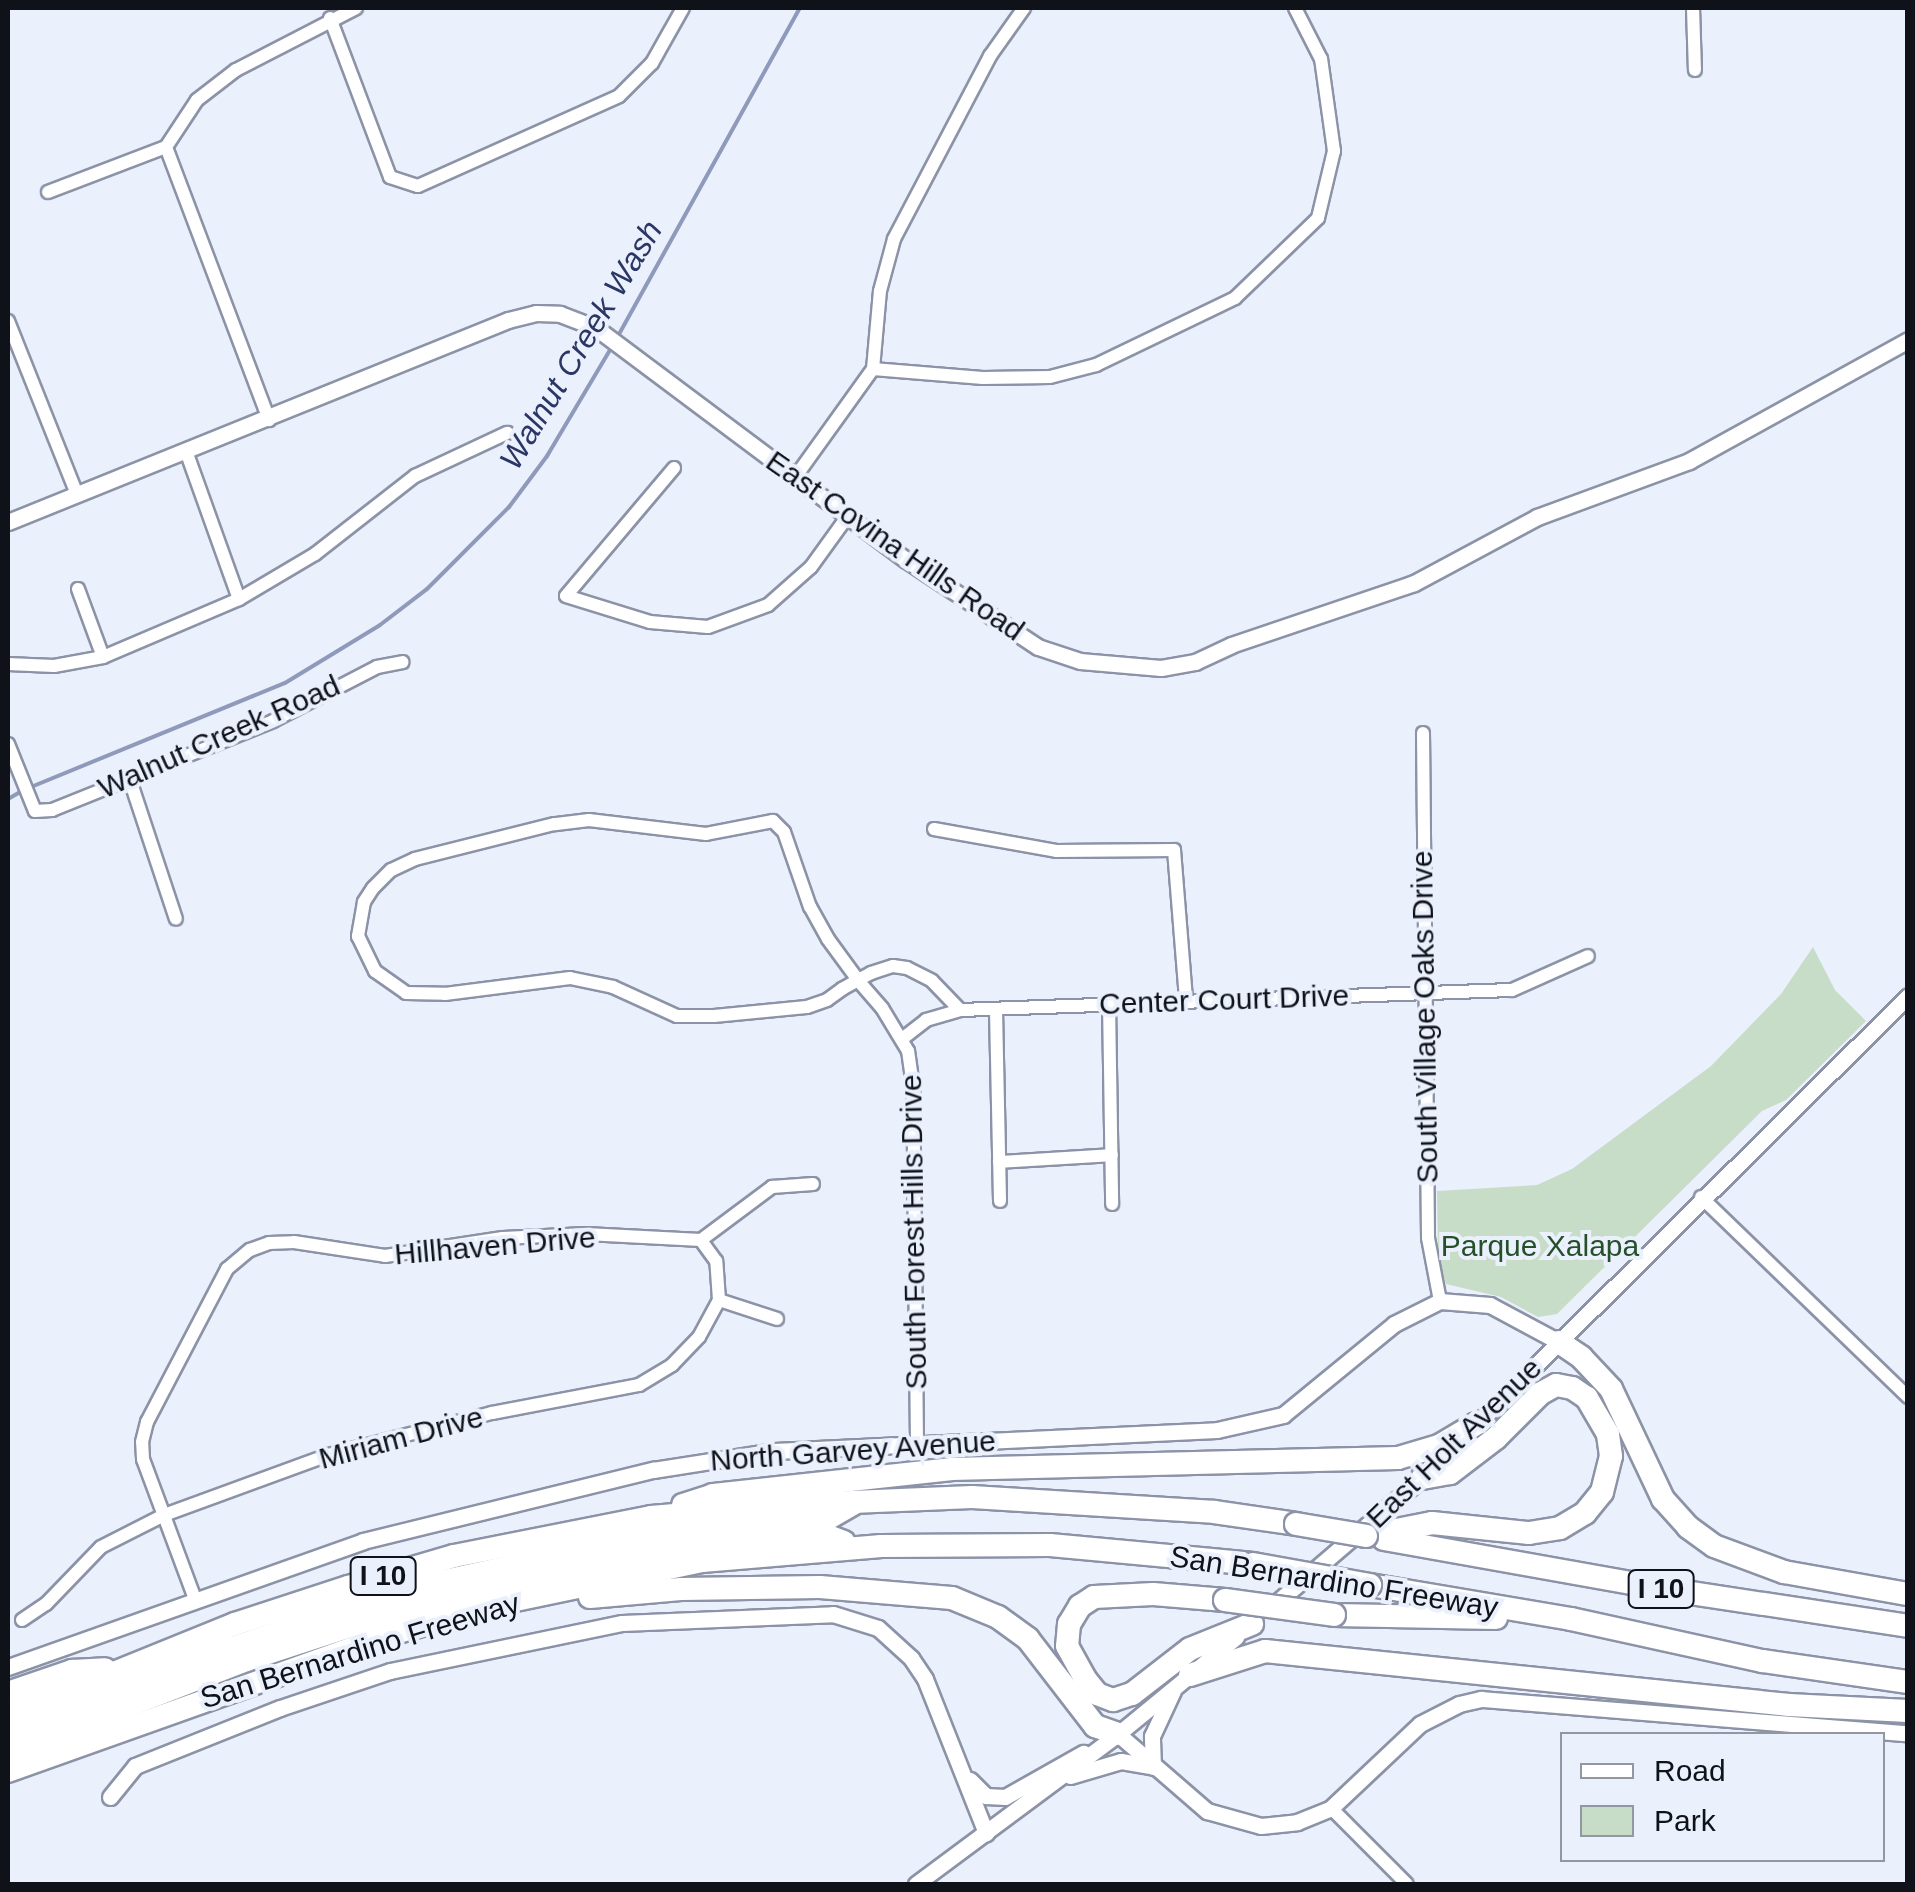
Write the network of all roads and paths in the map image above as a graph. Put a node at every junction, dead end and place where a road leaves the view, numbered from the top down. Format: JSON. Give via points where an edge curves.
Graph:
{"nodes":[{"id":1,"x":356,"y":8,"type":"edge"},
{"id":2,"x":683,"y":8,"type":"edge"},
{"id":3,"x":1024,"y":8,"type":"edge"},
{"id":4,"x":1295,"y":8,"type":"edge"},
{"id":5,"x":1693,"y":8,"type":"edge"},
{"id":6,"x":330,"y":18,"type":"junction"},
{"id":7,"x":1694,"y":70,"type":"dead end"},
{"id":8,"x":166,"y":147,"type":"junction"},
{"id":9,"x":48,"y":192,"type":"dead end"},
{"id":10,"x":8,"y":320,"type":"edge"},
{"id":11,"x":1908,"y":340,"type":"edge"},
{"id":12,"x":874,"y":369,"type":"junction"},
{"id":13,"x":269,"y":420,"type":"junction"},
{"id":14,"x":507,"y":433,"type":"dead end"},
{"id":15,"x":186,"y":452,"type":"junction"},
{"id":16,"x":674,"y":468,"type":"dead end"},
{"id":17,"x":796,"y":476,"type":"junction"},
{"id":18,"x":77,"y":494,"type":"junction"},
{"id":19,"x":847,"y":517,"type":"junction"},
{"id":20,"x":8,"y":522,"type":"edge"},
{"id":21,"x":78,"y":589,"type":"dead end"},
{"id":22,"x":239,"y":600,"type":"junction"},
{"id":23,"x":104,"y":657,"type":"junction"},
{"id":24,"x":403,"y":662,"type":"dead end"},
{"id":25,"x":8,"y":664,"type":"edge"},
{"id":26,"x":1423,"y":733,"type":"dead end"},
{"id":27,"x":8,"y":744,"type":"edge"},
{"id":28,"x":130,"y":780,"type":"junction"},
{"id":29,"x":934,"y":829,"type":"dead end"},
{"id":30,"x":176,"y":919,"type":"dead end"},
{"id":31,"x":1588,"y":956,"type":"dead end"},
{"id":32,"x":864,"y":977,"type":"junction"},
{"id":33,"x":1424,"y":994,"type":"junction"},
{"id":34,"x":1908,"y":996,"type":"edge"},
{"id":35,"x":1186,"y":998,"type":"junction"},
{"id":36,"x":1109,"y":1003,"type":"junction"},
{"id":37,"x":960,"y":1010,"type":"junction"},
{"id":38,"x":996,"y":1010,"type":"junction"},
{"id":39,"x":902,"y":1039,"type":"junction"},
{"id":40,"x":1112,"y":1155,"type":"junction"},
{"id":41,"x":999,"y":1162,"type":"junction"},
{"id":42,"x":814,"y":1184,"type":"dead end"},
{"id":43,"x":1702,"y":1197,"type":"junction"},
{"id":44,"x":1000,"y":1200,"type":"dead end"},
{"id":45,"x":1112,"y":1204,"type":"dead end"},
{"id":46,"x":701,"y":1240,"type":"junction"},
{"id":47,"x":719,"y":1300,"type":"junction"},
{"id":48,"x":1440,"y":1300,"type":"junction"},
{"id":49,"x":777,"y":1319,"type":"dead end"},
{"id":50,"x":1559,"y":1342,"type":"junction"},
{"id":51,"x":1908,"y":1397,"type":"edge"},
{"id":52,"x":1476,"y":1424,"type":"junction"},
{"id":53,"x":917,"y":1443,"type":"junction"},
{"id":54,"x":1422,"y":1478,"type":"junction"},
{"id":55,"x":860,"y":1500,"type":"junction"},
{"id":56,"x":164,"y":1515,"type":"junction"},
{"id":57,"x":651,"y":1517,"type":"junction"},
{"id":58,"x":1366,"y":1536,"type":"junction"},
{"id":59,"x":862,"y":1548,"type":"junction"},
{"id":60,"x":1908,"y":1594,"type":"edge"},
{"id":61,"x":195,"y":1599,"type":"junction"},
{"id":62,"x":482,"y":1608,"type":"junction"},
{"id":63,"x":1570,"y":1619,"type":"junction"},
{"id":64,"x":22,"y":1620,"type":"dead end"},
{"id":65,"x":1252,"y":1624,"type":"junction"},
{"id":66,"x":1908,"y":1626,"type":"edge"},
{"id":67,"x":8,"y":1667,"type":"edge"},
{"id":68,"x":124,"y":1668,"type":"junction"},
{"id":69,"x":1182,"y":1682,"type":"junction"},
{"id":70,"x":1908,"y":1682,"type":"edge"},
{"id":71,"x":8,"y":1693,"type":"edge"},
{"id":72,"x":1908,"y":1710,"type":"edge"},
{"id":73,"x":8,"y":1716,"type":"edge"},
{"id":74,"x":1908,"y":1733,"type":"edge"},
{"id":75,"x":8,"y":1734,"type":"edge"},
{"id":76,"x":1109,"y":1741,"type":"junction"},
{"id":77,"x":8,"y":1752,"type":"edge"},
{"id":78,"x":1153,"y":1767,"type":"junction"},
{"id":79,"x":961,"y":1769,"type":"junction"},
{"id":80,"x":8,"y":1771,"type":"edge"},
{"id":81,"x":1058,"y":1779,"type":"junction"},
{"id":82,"x":110,"y":1797,"type":"dead end"},
{"id":83,"x":1331,"y":1808,"type":"junction"},
{"id":84,"x":986,"y":1833,"type":"junction"},
{"id":85,"x":916,"y":1884,"type":"edge"},
{"id":86,"x":1406,"y":1884,"type":"edge"}],
"edges":[{"from":1,"to":6,"type":"street"},
{"from":2,"to":6,"type":"street","via":[[652,62],[619,96],[418,186],[390,177]]},
{"from":3,"to":12,"type":"street","via":[[990,56],[894,240],[880,291]]},
{"from":4,"to":12,"type":"street","via":[[1321,59],[1334,151],[1318,218],[1235,298],[1096,365],[1050,377]]},
{"from":5,"to":7,"type":"street"},
{"from":6,"to":8,"type":"street","via":[[196,100]]},
{"from":8,"to":9,"type":"street"},
{"from":8,"to":13,"type":"street"},
{"from":10,"to":18,"type":"street"},
{"from":11,"to":19,"type":"street","name":"East Covina Hills Road","via":[[1688,461],[1546,513],[1414,582],[1195,662],[1124,668],[1038,647]]},
{"from":12,"to":17,"type":"street"},
{"from":13,"to":15,"type":"street","name":"East Covina Hills Road"},
{"from":13,"to":17,"type":"street","name":"East Covina Hills Road","via":[[508,320],[560,314],[583,320]]},
{"from":14,"to":22,"type":"street","via":[[415,476],[314,554]]},
{"from":15,"to":18,"type":"street","name":"East Covina Hills Road"},
{"from":15,"to":22,"type":"street"},
{"from":16,"to":19,"type":"street","via":[[566,596],[650,622],[708,627],[768,605],[811,567]]},
{"from":17,"to":19,"type":"street","name":"East Covina Hills Road"},
{"from":18,"to":20,"type":"street","name":"East Covina Hills Road"},
{"from":21,"to":23,"type":"street"},
{"from":22,"to":23,"type":"street"},
{"from":23,"to":25,"type":"street","via":[[54,666]]},
{"from":24,"to":28,"type":"street","name":"Walnut Creek Road","via":[[377,667]]},
{"from":26,"to":33,"type":"street","name":"South Village Oaks Drive"},
{"from":27,"to":28,"type":"street","name":"Walnut Creek Road","via":[[35,811]]},
{"from":28,"to":30,"type":"street"},
{"from":29,"to":35,"type":"street","via":[[1056,851],[1174,850]]},
{"from":31,"to":33,"type":"street","name":"Center Court Drive","via":[[1512,990]]},
{"from":32,"to":32,"type":"street","name":"South Forest Hills Drive","via":[[810,907],[784,832],[773,821],[706,834],[572,822],[416,859],[391,870],[374,888],[364,902],[358,936],[374,971],[406,993],[570,978],[613,986],[677,1016],[807,1006]]},
{"from":32,"to":37,"type":"street","via":[[893,966],[919,972]]},
{"from":32,"to":39,"type":"street","name":"South Forest Hills Drive"},
{"from":33,"to":35,"type":"street","name":"Center Court Drive"},
{"from":33,"to":48,"type":"street","name":"South Village Oaks Drive","via":[[1428,1238]]},
{"from":34,"to":43,"type":"street","name":"East Holt Avenue"},
{"from":35,"to":36,"type":"street","name":"Center Court Drive"},
{"from":36,"to":38,"type":"street","name":"Center Court Drive"},
{"from":36,"to":40,"type":"street"},
{"from":37,"to":38,"type":"street","name":"Center Court Drive"},
{"from":37,"to":39,"type":"street","via":[[926,1020]]},
{"from":38,"to":41,"type":"street"},
{"from":39,"to":53,"type":"street","name":"South Forest Hills Drive","via":[[913,1086]]},
{"from":40,"to":41,"type":"street"},
{"from":40,"to":45,"type":"street"},
{"from":41,"to":44,"type":"street"},
{"from":42,"to":46,"type":"street","via":[[772,1187]]},
{"from":43,"to":50,"type":"street","name":"East Holt Avenue"},
{"from":43,"to":51,"type":"street"},
{"from":46,"to":47,"type":"street","via":[[716,1261]]},
{"from":46,"to":56,"type":"street","name":"Hillhaven Drive","via":[[502,1238],[385,1256],[294,1242],[250,1250],[227,1269],[148,1422],[143,1459]]},
{"from":47,"to":49,"type":"street"},
{"from":47,"to":56,"type":"street","name":"Miriam Drive","via":[[699,1338],[672,1366],[639,1384],[328,1454]]},
{"from":48,"to":50,"type":"street","via":[[1490,1305]]},
{"from":48,"to":53,"type":"street","name":"North Garvey Avenue","via":[[1394,1324],[1283,1415],[1217,1430]]},
{"from":50,"to":52,"type":"street","name":"East Holt Avenue"},
{"from":50,"to":60,"type":"highway","via":[[1611,1389],[1663,1499],[1714,1546],[1784,1572]]},
{"from":52,"to":54,"type":"street","name":"East Holt Avenue"},
{"from":52,"to":57,"type":"highway","via":[[1439,1446],[1398,1458],[951,1469],[713,1494]]},
{"from":53,"to":61,"type":"street","name":"North Garvey Avenue","via":[[774,1451],[552,1491],[363,1541]]},
{"from":54,"to":58,"type":"highway","via":[[1450,1473],[1556,1386],[1579,1392],[1604,1423],[1611,1456],[1594,1504],[1573,1522],[1529,1533],[1441,1524]]},
{"from":54,"to":65,"type":"street","name":"East Holt Avenue"},
{"from":55,"to":57,"type":"highway","name":"San Bernardino Freeway","number":"I 10"},
{"from":55,"to":58,"type":"highway","name":"San Bernardino Freeway","number":"I 10","bridge":true,"via":[[972,1497],[1214,1512]]},
{"from":55,"to":75,"type":"highway","via":[[826,1519],[616,1542],[404,1590],[156,1674]]},
{"from":56,"to":61,"type":"street","name":"Hillhaven Drive"},
{"from":56,"to":64,"type":"street","name":"Miriam Drive","via":[[100,1547]]},
{"from":57,"to":68,"type":"highway","name":"San Bernardino Freeway","number":"I 10","via":[[454,1556],[236,1624]]},
{"from":58,"to":66,"type":"highway","name":"San Bernardino Freeway","number":"I 10"},
{"from":59,"to":62,"type":"highway","name":"San Bernardino Freeway","number":"I 10","via":[[702,1561]]},
{"from":59,"to":63,"type":"highway","name":"San Bernardino Freeway","number":"I 10","bridge":true,"via":[[1050,1545],[1253,1564]]},
{"from":59,"to":77,"type":"highway","via":[[828,1536],[739,1542],[452,1595],[307,1638]]},
{"from":61,"to":67,"type":"street","name":"North Garvey Avenue"},
{"from":62,"to":76,"type":"highway","via":[[681,1589],[837,1587],[952,1598],[998,1617],[1028,1639]]},
{"from":62,"to":80,"type":"highway","name":"San Bernardino Freeway","number":"I 10","via":[[271,1674]]},
{"from":63,"to":65,"type":"highway","bridge":true,"via":[[1334,1616],[1154,1594],[1094,1597],[1068,1624],[1066,1646],[1097,1694],[1113,1700],[1132,1694],[1190,1649]]},
{"from":63,"to":70,"type":"highway","name":"San Bernardino Freeway","number":"I 10","via":[[1762,1662]]},
{"from":65,"to":69,"type":"street","name":"East Holt Avenue"},
{"from":68,"to":71,"type":"highway","via":[[72,1671]]},
{"from":68,"to":73,"type":"highway","name":"San Bernardino Freeway","number":"I 10"},
{"from":69,"to":72,"type":"highway","via":[[1265,1652]]},
{"from":69,"to":76,"type":"street","name":"East Holt Avenue"},
{"from":69,"to":78,"type":"street","via":[[1152,1736]]},
{"from":74,"to":83,"type":"street","via":[[1481,1699],[1420,1724]]},
{"from":76,"to":78,"type":"street"},
{"from":76,"to":79,"type":"street","via":[[996,1799]]},
{"from":76,"to":81,"type":"street","name":"East Holt Avenue"},
{"from":78,"to":81,"type":"street","via":[[1121,1761]]},
{"from":78,"to":83,"type":"street","via":[[1207,1812],[1242,1824],[1279,1826]]},
{"from":79,"to":82,"type":"street","via":[[925,1679],[895,1640],[833,1614],[776,1614],[622,1623],[390,1671],[135,1766]]},
{"from":79,"to":84,"type":"street"},
{"from":81,"to":84,"type":"street","name":"East Holt Avenue"},
{"from":83,"to":86,"type":"street"},
{"from":84,"to":85,"type":"street","name":"East Holt Avenue"}]}
